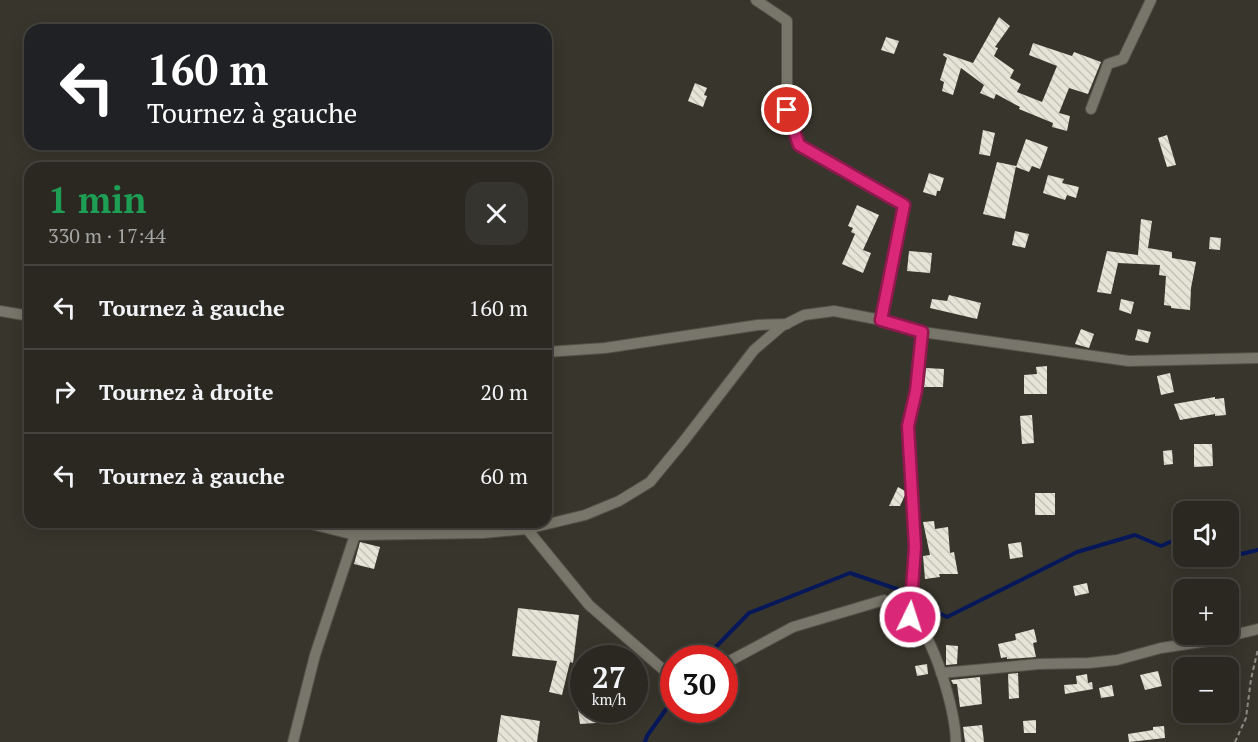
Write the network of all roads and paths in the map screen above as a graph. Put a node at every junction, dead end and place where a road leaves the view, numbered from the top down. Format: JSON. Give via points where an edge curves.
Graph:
{"nodes":[{"id":1,"x":756,"y":0,"type":"edge"},
{"id":2,"x":1151,"y":0,"type":"edge"},
{"id":3,"x":1091,"y":109,"type":"dead end"},
{"id":4,"x":0,"y":311,"type":"edge"},
{"id":5,"x":24,"y":315,"type":"edge"},
{"id":6,"x":881,"y":320,"type":"junction"},
{"id":7,"x":787,"y":324,"type":"junction"},
{"id":8,"x":922,"y":332,"type":"junction"},
{"id":9,"x":552,"y":352,"type":"edge"},
{"id":10,"x":1258,"y":358,"type":"edge"},
{"id":11,"x":552,"y":523,"type":"edge"},
{"id":12,"x":327,"y":528,"type":"edge"},
{"id":13,"x":362,"y":528,"type":"edge"},
{"id":14,"x":531,"y":528,"type":"edge"},
{"id":15,"x":527,"y":529,"type":"junction"},
{"id":16,"x":355,"y":535,"type":"junction"},
{"id":17,"x":910,"y":617,"type":"junction"},
{"id":18,"x":1258,"y":629,"type":"edge"},
{"id":19,"x":1258,"y":649,"type":"edge"},
{"id":20,"x":738,"y":656,"type":"edge"},
{"id":21,"x":660,"y":667,"type":"edge"},
{"id":22,"x":941,"y":673,"type":"junction"},
{"id":23,"x":293,"y":742,"type":"edge"},
{"id":24,"x":956,"y":742,"type":"edge"},
{"id":25,"x":1235,"y":742,"type":"edge"}],
"edges":[{"from":1,"to":6,"type":"street","via":[[787,21],[787,110],[799,145],[904,205]]},
{"from":2,"to":3,"type":"street","via":[[1123,59],[1108,64]]},
{"from":4,"to":5,"type":"street"},
{"from":6,"to":7,"type":"street","via":[[834,311],[804,315]]},
{"from":6,"to":8,"type":"street"},
{"from":7,"to":9,"type":"street"},
{"from":7,"to":11,"type":"street","via":[[754,350],[650,482],[619,501]]},
{"from":8,"to":10,"type":"street","via":[[1129,361]]},
{"from":8,"to":17,"type":"street","via":[[908,426],[915,547]]},
{"from":12,"to":16,"type":"street"},
{"from":13,"to":16,"type":"street"},
{"from":14,"to":15,"type":"street"},
{"from":15,"to":16,"type":"street"},
{"from":15,"to":21,"type":"street","via":[[589,605]]},
{"from":16,"to":23,"type":"street","via":[[315,655]]},
{"from":17,"to":20,"type":"street","via":[[884,600],[793,627]]},
{"from":17,"to":22,"type":"street","via":[[930,645]]},
{"from":18,"to":22,"type":"street","via":[[1117,660]]},
{"from":19,"to":25,"type":"path","via":[[1246,718]]},
{"from":22,"to":24,"type":"street","via":[[956,723]]}]}
